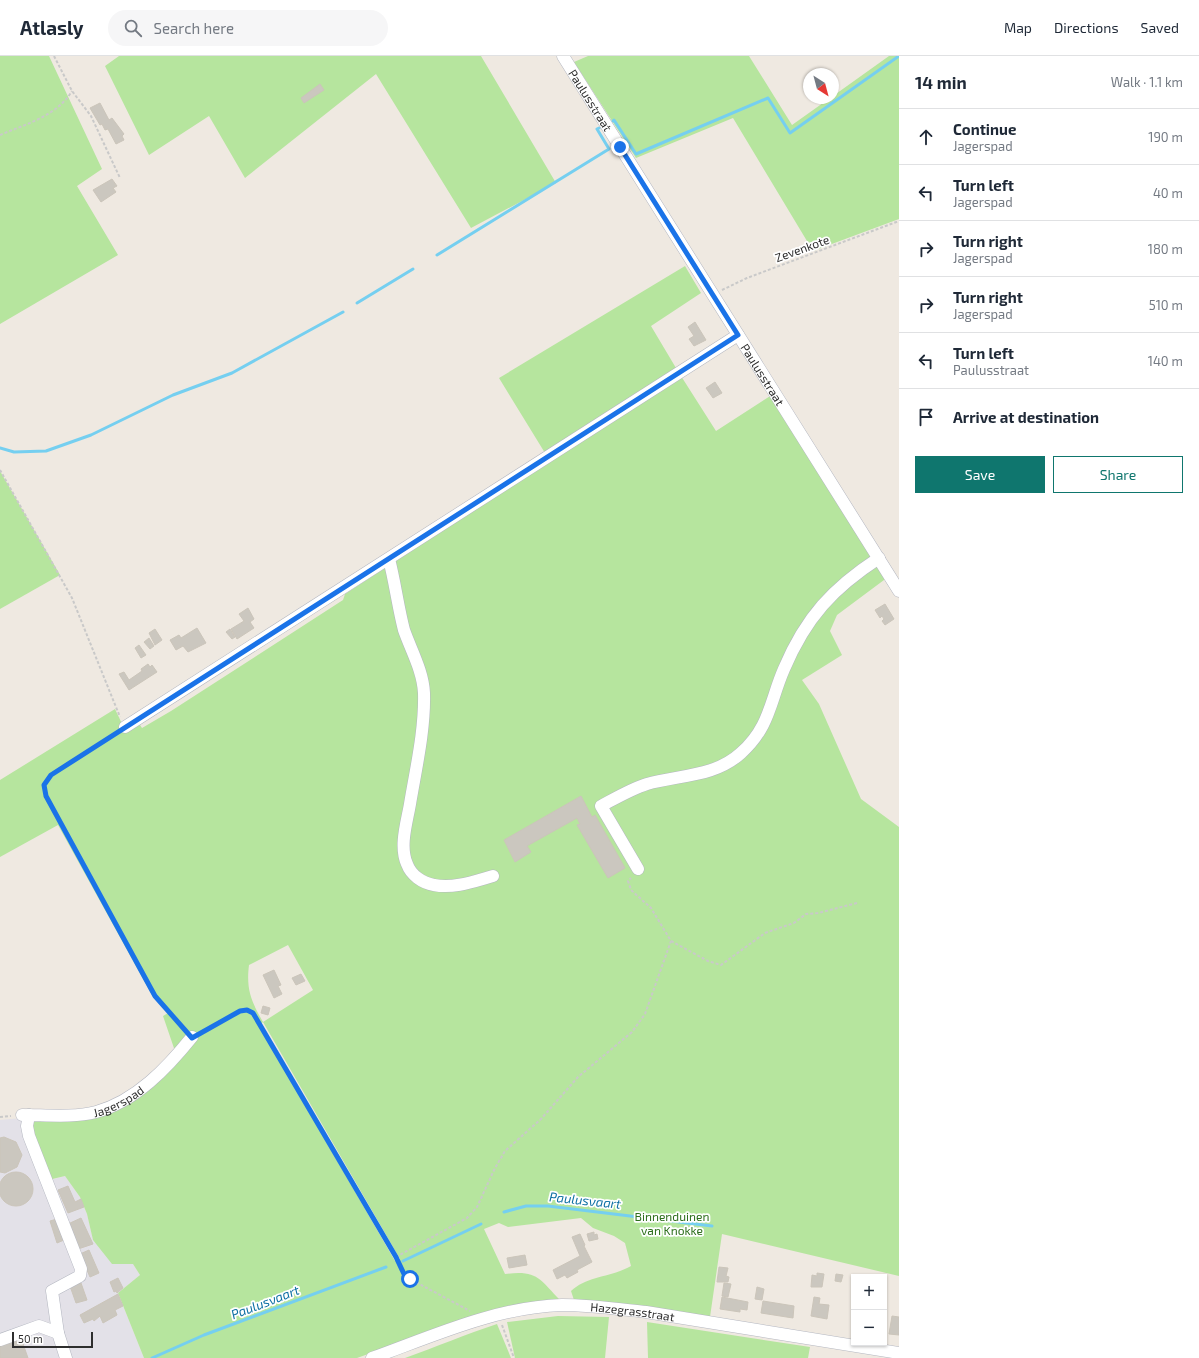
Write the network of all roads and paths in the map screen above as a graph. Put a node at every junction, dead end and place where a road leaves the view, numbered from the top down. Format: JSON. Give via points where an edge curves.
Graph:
{"nodes":[{"id":1,"x":54,"y":56,"type":"edge"},
{"id":2,"x":563,"y":56,"type":"edge"},
{"id":3,"x":72,"y":90,"type":"junction"},
{"id":4,"x":0,"y":135,"type":"edge"},
{"id":5,"x":120,"y":178,"type":"dead end"},
{"id":6,"x":899,"y":221,"type":"edge"},
{"id":7,"x":712,"y":295,"type":"junction"},
{"id":8,"x":738,"y":335,"type":"junction"},
{"id":9,"x":0,"y":470,"type":"edge"},
{"id":10,"x":879,"y":558,"type":"junction"},
{"id":11,"x":389,"y":559,"type":"junction"},
{"id":12,"x":899,"y":590,"type":"edge"},
{"id":13,"x":125,"y":727,"type":"junction"},
{"id":14,"x":638,"y":870,"type":"joint"},
{"id":15,"x":493,"y":876,"type":"dead end"},
{"id":16,"x":857,"y":903,"type":"dead end"},
{"id":17,"x":672,"y":941,"type":"junction"},
{"id":18,"x":192,"y":1038,"type":"junction"},
{"id":19,"x":396,"y":1257,"type":"junction"},
{"id":20,"x":499,"y":1314,"type":"junction"},
{"id":21,"x":477,"y":1321,"type":"junction"},
{"id":22,"x":58,"y":1333,"type":"junction"},
{"id":23,"x":0,"y":1340,"type":"edge"},
{"id":24,"x":899,"y":1353,"type":"edge"},
{"id":25,"x":66,"y":1358,"type":"edge"},
{"id":26,"x":372,"y":1358,"type":"edge"},
{"id":27,"x":514,"y":1358,"type":"edge"}],
"edges":[{"from":1,"to":3,"type":"path"},
{"from":2,"to":7,"type":"street","name":"Paulusstraat"},
{"from":3,"to":4,"type":"path","via":[[66,101],[49,114]]},
{"from":3,"to":5,"type":"path","via":[[91,116]]},
{"from":6,"to":7,"type":"path","name":"Zevenkote","via":[[747,278]]},
{"from":7,"to":8,"type":"street","name":"Paulusstraat"},
{"from":8,"to":10,"type":"street","name":"Paulusstraat"},
{"from":8,"to":11,"type":"street"},
{"from":9,"to":13,"type":"path","via":[[72,598]]},
{"from":10,"to":12,"type":"street","name":"Paulusstraat"},
{"from":10,"to":14,"type":"street","via":[[850,577],[814,615],[784,669],[769,716],[740,754],[718,768],[646,784],[601,806]]},
{"from":11,"to":13,"type":"street"},
{"from":11,"to":15,"type":"street","via":[[402,622],[424,692],[417,758],[405,831],[406,863],[417,878],[432,885],[467,883]]},
{"from":13,"to":18,"type":"path","via":[[51,775],[44,785],[46,796],[155,996]]},
{"from":14,"to":17,"type":"path","via":[[628,881],[631,890],[651,908]]},
{"from":16,"to":17,"type":"path","via":[[818,914],[806,914],[794,922],[765,933],[721,964],[708,961]]},
{"from":17,"to":19,"type":"path","via":[[645,1014],[632,1032],[578,1077],[541,1119],[505,1151],[476,1207],[467,1218]]},
{"from":18,"to":19,"type":"path","via":[[240,1011],[247,1010],[253,1013]]},
{"from":18,"to":22,"type":"street","name":"Jagerspad","via":[[146,1085],[113,1105],[84,1114],[25,1115],[29,1136],[81,1269],[80,1276],[52,1291]]},
{"from":19,"to":21,"type":"path","via":[[404,1274],[468,1310]]},
{"from":20,"to":21,"type":"street","name":"Hazegrasstraat"},
{"from":20,"to":24,"type":"street","name":"Hazegrasstraat","via":[[561,1305],[610,1308]]},
{"from":20,"to":27,"type":"path"},
{"from":21,"to":26,"type":"street","name":"Hazegrasstraat"},
{"from":22,"to":23,"type":"street","via":[[39,1326]]},
{"from":22,"to":25,"type":"street"}]}
